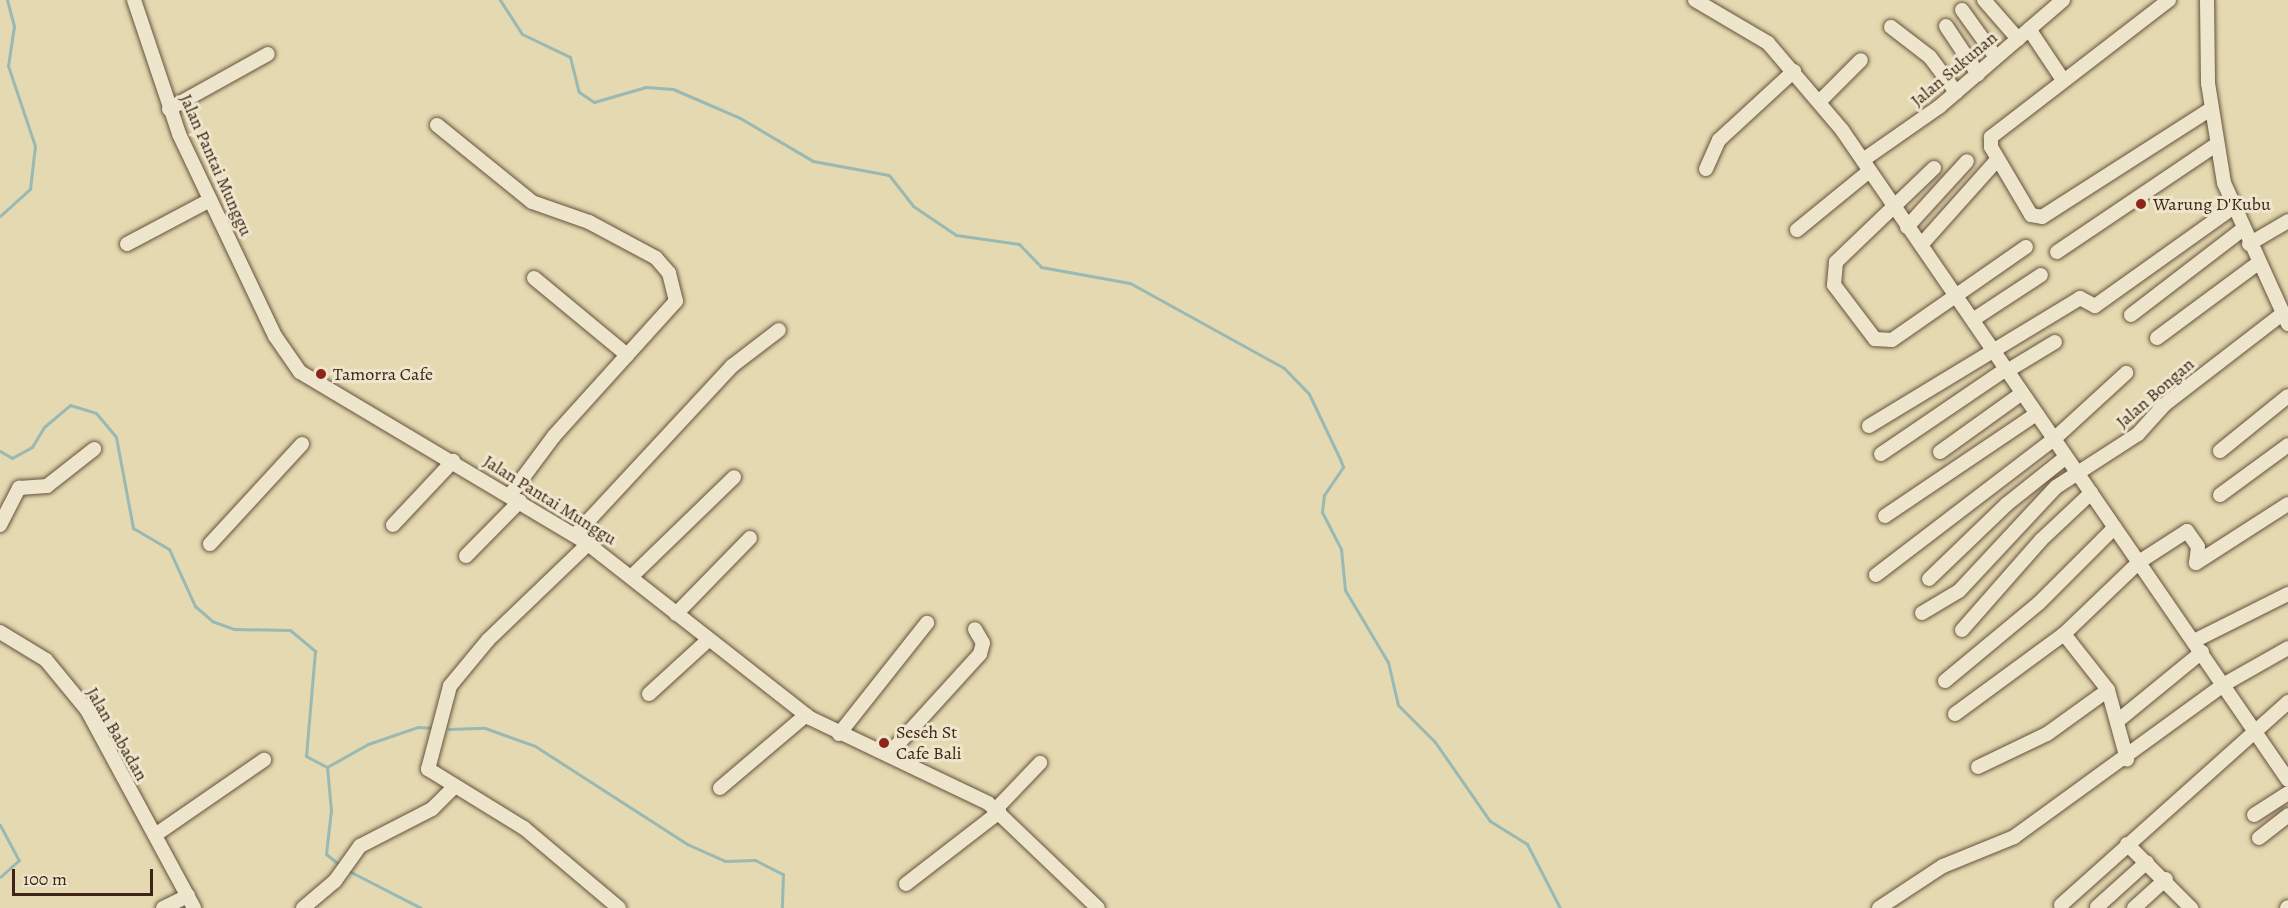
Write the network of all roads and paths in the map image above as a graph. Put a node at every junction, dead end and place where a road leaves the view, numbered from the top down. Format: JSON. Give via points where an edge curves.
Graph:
{"nodes":[{"id":1,"x":134,"y":0,"type":"edge"},
{"id":2,"x":1695,"y":0,"type":"edge"},
{"id":3,"x":1984,"y":0,"type":"edge"},
{"id":4,"x":2063,"y":0,"type":"edge"},
{"id":5,"x":2169,"y":0,"type":"edge"},
{"id":6,"x":2207,"y":0,"type":"edge"},
{"id":7,"x":1962,"y":10,"type":"dead end"},
{"id":8,"x":1946,"y":26,"type":"dead end"},
{"id":9,"x":1891,"y":27,"type":"dead end"},
{"id":10,"x":2029,"y":29,"type":"junction"},
{"id":11,"x":2018,"y":39,"type":"junction"},
{"id":12,"x":268,"y":54,"type":"dead end"},
{"id":13,"x":1995,"y":56,"type":"junction"},
{"id":14,"x":1862,"y":60,"type":"dead end"},
{"id":15,"x":1794,"y":71,"type":"junction"},
{"id":16,"x":1978,"y":74,"type":"junction"},
{"id":17,"x":2063,"y":80,"type":"junction"},
{"id":18,"x":1956,"y":92,"type":"junction"},
{"id":19,"x":1819,"y":102,"type":"junction"},
{"id":20,"x":169,"y":109,"type":"junction"},
{"id":21,"x":2211,"y":110,"type":"junction"},
{"id":22,"x":437,"y":125,"type":"dead end"},
{"id":23,"x":2217,"y":144,"type":"junction"},
{"id":24,"x":1997,"y":160,"type":"junction"},
{"id":25,"x":1967,"y":161,"type":"dead end"},
{"id":26,"x":1865,"y":167,"type":"junction"},
{"id":27,"x":1934,"y":168,"type":"dead end"},
{"id":28,"x":1706,"y":169,"type":"dead end"},
{"id":29,"x":210,"y":200,"type":"junction"},
{"id":30,"x":1892,"y":205,"type":"junction"},
{"id":31,"x":2234,"y":207,"type":"junction"},
{"id":32,"x":2288,"y":220,"type":"edge"},
{"id":33,"x":1907,"y":227,"type":"junction"},
{"id":34,"x":2243,"y":229,"type":"junction"},
{"id":35,"x":1797,"y":230,"type":"dead end"},
{"id":36,"x":127,"y":244,"type":"dead end"},
{"id":37,"x":2249,"y":244,"type":"junction"},
{"id":38,"x":1921,"y":245,"type":"junction"},
{"id":39,"x":2026,"y":247,"type":"dead end"},
{"id":40,"x":2057,"y":252,"type":"dead end"},
{"id":41,"x":2257,"y":264,"type":"junction"},
{"id":42,"x":2041,"y":275,"type":"dead end"},
{"id":43,"x":534,"y":278,"type":"dead end"},
{"id":44,"x":1957,"y":294,"type":"junction"},
{"id":45,"x":2131,"y":315,"type":"dead end"},
{"id":46,"x":1974,"y":319,"type":"junction"},
{"id":47,"x":2285,"y":319,"type":"edge"},
{"id":48,"x":779,"y":330,"type":"dead end"},
{"id":49,"x":2157,"y":338,"type":"dead end"},
{"id":50,"x":2055,"y":342,"type":"dead end"},
{"id":51,"x":1991,"y":348,"type":"junction"},
{"id":52,"x":627,"y":355,"type":"junction"},
{"id":53,"x":2006,"y":370,"type":"junction"},
{"id":54,"x":2126,"y":373,"type":"dead end"},
{"id":55,"x":2022,"y":393,"type":"junction"},
{"id":56,"x":2288,"y":396,"type":"edge"},
{"id":57,"x":2036,"y":414,"type":"junction"},
{"id":58,"x":1869,"y":426,"type":"dead end"},
{"id":59,"x":2054,"y":439,"type":"junction"},
{"id":60,"x":302,"y":444,"type":"dead end"},
{"id":61,"x":2288,"y":445,"type":"edge"},
{"id":62,"x":94,"y":449,"type":"dead end"},
{"id":63,"x":2220,"y":451,"type":"dead end"},
{"id":64,"x":1940,"y":452,"type":"dead end"},
{"id":65,"x":1881,"y":454,"type":"dead end"},
{"id":66,"x":2066,"y":457,"type":"junction"},
{"id":67,"x":453,"y":460,"type":"junction"},
{"id":68,"x":2078,"y":473,"type":"junction"},
{"id":69,"x":734,"y":477,"type":"dead end"},
{"id":70,"x":2091,"y":493,"type":"junction"},
{"id":71,"x":2220,"y":495,"type":"dead end"},
{"id":72,"x":515,"y":498,"type":"junction"},
{"id":73,"x":2288,"y":504,"type":"edge"},
{"id":74,"x":1885,"y":516,"type":"dead end"},
{"id":75,"x":0,"y":525,"type":"edge"},
{"id":76,"x":393,"y":525,"type":"dead end"},
{"id":77,"x":2115,"y":527,"type":"junction"},
{"id":78,"x":575,"y":535,"type":"junction"},
{"id":79,"x":750,"y":537,"type":"dead end"},
{"id":80,"x":210,"y":544,"type":"dead end"},
{"id":81,"x":588,"y":544,"type":"junction"},
{"id":82,"x":466,"y":556,"type":"dead end"},
{"id":83,"x":2139,"y":562,"type":"junction"},
{"id":84,"x":1876,"y":574,"type":"dead end"},
{"id":85,"x":632,"y":576,"type":"junction"},
{"id":86,"x":1929,"y":579,"type":"dead end"},
{"id":87,"x":2288,"y":594,"type":"edge"},
{"id":88,"x":1922,"y":613,"type":"dead end"},
{"id":89,"x":676,"y":614,"type":"junction"},
{"id":90,"x":927,"y":623,"type":"dead end"},
{"id":91,"x":975,"y":629,"type":"dead end"},
{"id":92,"x":1962,"y":630,"type":"dead end"},
{"id":93,"x":0,"y":632,"type":"edge"},
{"id":94,"x":2064,"y":634,"type":"junction"},
{"id":95,"x":706,"y":641,"type":"junction"},
{"id":96,"x":2198,"y":647,"type":"junction"},
{"id":97,"x":2288,"y":648,"type":"edge"},
{"id":98,"x":1944,"y":681,"type":"dead end"},
{"id":99,"x":2223,"y":685,"type":"junction"},
{"id":100,"x":2108,"y":690,"type":"junction"},
{"id":101,"x":649,"y":694,"type":"dead end"},
{"id":102,"x":2288,"y":702,"type":"edge"},
{"id":103,"x":1955,"y":714,"type":"dead end"},
{"id":104,"x":806,"y":715,"type":"junction"},
{"id":105,"x":2120,"y":719,"type":"junction"},
{"id":106,"x":2251,"y":730,"type":"junction"},
{"id":107,"x":839,"y":734,"type":"junction"},
{"id":108,"x":888,"y":755,"type":"junction"},
{"id":109,"x":2127,"y":759,"type":"junction"},
{"id":110,"x":264,"y":760,"type":"dead end"},
{"id":111,"x":1040,"y":763,"type":"dead end"},
{"id":112,"x":1978,"y":767,"type":"dead end"},
{"id":113,"x":2288,"y":780,"type":"edge"},
{"id":114,"x":454,"y":787,"type":"junction"},
{"id":115,"x":720,"y":788,"type":"dead end"},
{"id":116,"x":2288,"y":793,"type":"edge"},
{"id":117,"x":997,"y":810,"type":"junction"},
{"id":118,"x":2254,"y":815,"type":"dead end"},
{"id":119,"x":2288,"y":815,"type":"edge"},
{"id":120,"x":158,"y":833,"type":"junction"},
{"id":121,"x":2259,"y":837,"type":"dead end"},
{"id":122,"x":2127,"y":844,"type":"junction"},
{"id":123,"x":2147,"y":862,"type":"junction"},
{"id":124,"x":2166,"y":879,"type":"junction"},
{"id":125,"x":906,"y":884,"type":"dead end"},
{"id":126,"x":191,"y":902,"type":"edge"},
{"id":127,"x":2061,"y":904,"type":"dead end"},
{"id":128,"x":2097,"y":907,"type":"edge"},
{"id":129,"x":163,"y":908,"type":"edge"},
{"id":130,"x":303,"y":908,"type":"edge"},
{"id":131,"x":619,"y":908,"type":"edge"},
{"id":132,"x":1098,"y":908,"type":"edge"},
{"id":133,"x":1879,"y":908,"type":"edge"},
{"id":134,"x":2134,"y":908,"type":"edge"},
{"id":135,"x":2191,"y":908,"type":"edge"}],
"edges":[{"from":1,"to":20,"type":"street","name":"Jalan Pantai Munggu"},
{"from":2,"to":15,"type":"street","via":[[1768,43]]},
{"from":3,"to":11,"type":"street"},
{"from":4,"to":10,"type":"street","name":"Jalan Sukunan"},
{"from":5,"to":17,"type":"street"},
{"from":6,"to":21,"type":"street"},
{"from":7,"to":13,"type":"street"},
{"from":8,"to":16,"type":"street"},
{"from":9,"to":18,"type":"street","via":[[1930,57]]},
{"from":10,"to":11,"type":"street","name":"Jalan Sukunan"},
{"from":10,"to":17,"type":"street"},
{"from":11,"to":13,"type":"street","name":"Jalan Sukunan"},
{"from":12,"to":20,"type":"street"},
{"from":13,"to":16,"type":"street","name":"Jalan Sukunan"},
{"from":14,"to":19,"type":"street"},
{"from":15,"to":19,"type":"street"},
{"from":15,"to":28,"type":"street","via":[[1719,140]]},
{"from":16,"to":18,"type":"street","name":"Jalan Sukunan"},
{"from":17,"to":24,"type":"street","via":[[1991,137]]},
{"from":18,"to":26,"type":"street","name":"Jalan Sukunan"},
{"from":19,"to":26,"type":"street"},
{"from":20,"to":29,"type":"street","name":"Jalan Pantai Munggu"},
{"from":21,"to":23,"type":"street"},
{"from":21,"to":24,"type":"street","via":[[2042,217],[2031,215]]},
{"from":22,"to":52,"type":"street","via":[[532,202],[589,222],[662,262],[674,305]]},
{"from":23,"to":31,"type":"street"},
{"from":23,"to":40,"type":"street"},
{"from":24,"to":38,"type":"street"},
{"from":25,"to":33,"type":"street"},
{"from":26,"to":30,"type":"street"},
{"from":26,"to":35,"type":"street","name":"Jalan Sukunan"},
{"from":27,"to":30,"type":"street"},
{"from":29,"to":36,"type":"street"},
{"from":29,"to":67,"type":"street","name":"Jalan Pantai Munggu","via":[[294,366]]},
{"from":30,"to":33,"type":"street"},
{"from":30,"to":44,"type":"street","via":[[1840,253],[1834,285],[1875,339],[1886,343]]},
{"from":31,"to":34,"type":"street"},
{"from":31,"to":51,"type":"street","via":[[2095,306],[2082,297]]},
{"from":32,"to":37,"type":"street"},
{"from":33,"to":38,"type":"street"},
{"from":34,"to":37,"type":"street"},
{"from":34,"to":45,"type":"street"},
{"from":37,"to":41,"type":"street"},
{"from":38,"to":44,"type":"street"},
{"from":39,"to":44,"type":"street"},
{"from":41,"to":47,"type":"street"},
{"from":41,"to":49,"type":"street"},
{"from":42,"to":46,"type":"street"},
{"from":43,"to":52,"type":"street"},
{"from":44,"to":46,"type":"street"},
{"from":46,"to":51,"type":"street"},
{"from":47,"to":68,"type":"street","name":"Jalan Bongan","via":[[2164,405],[2138,434]]},
{"from":48,"to":78,"type":"street","via":[[732,366]]},
{"from":50,"to":53,"type":"street"},
{"from":51,"to":53,"type":"street"},
{"from":51,"to":58,"type":"street"},
{"from":52,"to":72,"type":"street"},
{"from":53,"to":55,"type":"street"},
{"from":53,"to":65,"type":"street"},
{"from":54,"to":59,"type":"street"},
{"from":55,"to":57,"type":"street"},
{"from":55,"to":64,"type":"street"},
{"from":56,"to":63,"type":"street"},
{"from":57,"to":59,"type":"street"},
{"from":57,"to":74,"type":"street"},
{"from":59,"to":66,"type":"street"},
{"from":59,"to":84,"type":"street"},
{"from":60,"to":80,"type":"street"},
{"from":61,"to":71,"type":"street"},
{"from":62,"to":75,"type":"street","via":[[48,486],[19,488]]},
{"from":66,"to":68,"type":"street"},
{"from":66,"to":86,"type":"street","via":[[2007,504]]},
{"from":67,"to":72,"type":"street","name":"Jalan Pantai Munggu"},
{"from":67,"to":76,"type":"street"},
{"from":68,"to":70,"type":"street"},
{"from":68,"to":88,"type":"street","name":"Jalan Bongan","via":[[2056,487],[1959,591]]},
{"from":69,"to":85,"type":"street"},
{"from":70,"to":77,"type":"street"},
{"from":70,"to":92,"type":"street","via":[[2047,533]]},
{"from":72,"to":78,"type":"street","name":"Jalan Pantai Munggu"},
{"from":72,"to":82,"type":"street"},
{"from":73,"to":83,"type":"street","via":[[2196,563],[2198,546],[2187,531]]},
{"from":77,"to":83,"type":"street"},
{"from":77,"to":98,"type":"street","via":[[2039,603]]},
{"from":78,"to":81,"type":"street","name":"Jalan Pantai Munggu"},
{"from":79,"to":89,"type":"street"},
{"from":81,"to":85,"type":"street","name":"Jalan Pantai Munggu"},
{"from":81,"to":114,"type":"street","via":[[489,640],[450,686],[428,769]]},
{"from":83,"to":94,"type":"street"},
{"from":83,"to":96,"type":"street"},
{"from":85,"to":89,"type":"street","name":"Jalan Pantai Munggu"},
{"from":87,"to":96,"type":"street"},
{"from":89,"to":95,"type":"street","name":"Jalan Pantai Munggu"},
{"from":90,"to":107,"type":"street"},
{"from":91,"to":108,"type":"street","via":[[983,643],[980,654]]},
{"from":93,"to":120,"type":"street","name":"Jalan Babadan","via":[[46,660],[66,682],[123,784]]},
{"from":94,"to":100,"type":"street"},
{"from":94,"to":103,"type":"street"},
{"from":95,"to":101,"type":"street"},
{"from":95,"to":104,"type":"street","name":"Jalan Pantai Munggu"},
{"from":96,"to":99,"type":"street"},
{"from":96,"to":105,"type":"street"},
{"from":97,"to":99,"type":"street"},
{"from":99,"to":106,"type":"street"},
{"from":99,"to":109,"type":"street"},
{"from":100,"to":105,"type":"street"},
{"from":100,"to":112,"type":"street","via":[[2047,734]]},
{"from":102,"to":106,"type":"street"},
{"from":104,"to":107,"type":"street","name":"Jalan Pantai Munggu"},
{"from":104,"to":115,"type":"street"},
{"from":105,"to":109,"type":"street"},
{"from":106,"to":113,"type":"street"},
{"from":106,"to":122,"type":"street","via":[[2187,795]]},
{"from":107,"to":108,"type":"street","name":"Jalan Pantai Munggu"},
{"from":108,"to":117,"type":"street","name":"Jalan Pantai Munggu"},
{"from":109,"to":133,"type":"street","via":[[2014,837],[1943,866]]},
{"from":110,"to":120,"type":"street"},
{"from":111,"to":117,"type":"street"},
{"from":114,"to":130,"type":"street","via":[[432,808],[360,846],[334,881]]},
{"from":114,"to":131,"type":"street","via":[[524,828]]},
{"from":116,"to":118,"type":"street"},
{"from":117,"to":125,"type":"street"},
{"from":117,"to":132,"type":"street","name":"Jalan Pantai Munggu"},
{"from":119,"to":121,"type":"street"},
{"from":120,"to":126,"type":"street","name":"Jalan Babadan"},
{"from":122,"to":123,"type":"street"},
{"from":122,"to":127,"type":"street"},
{"from":123,"to":124,"type":"street"},
{"from":123,"to":128,"type":"street"},
{"from":124,"to":134,"type":"street"},
{"from":124,"to":135,"type":"street"},
{"from":126,"to":129,"type":"street"}]}
